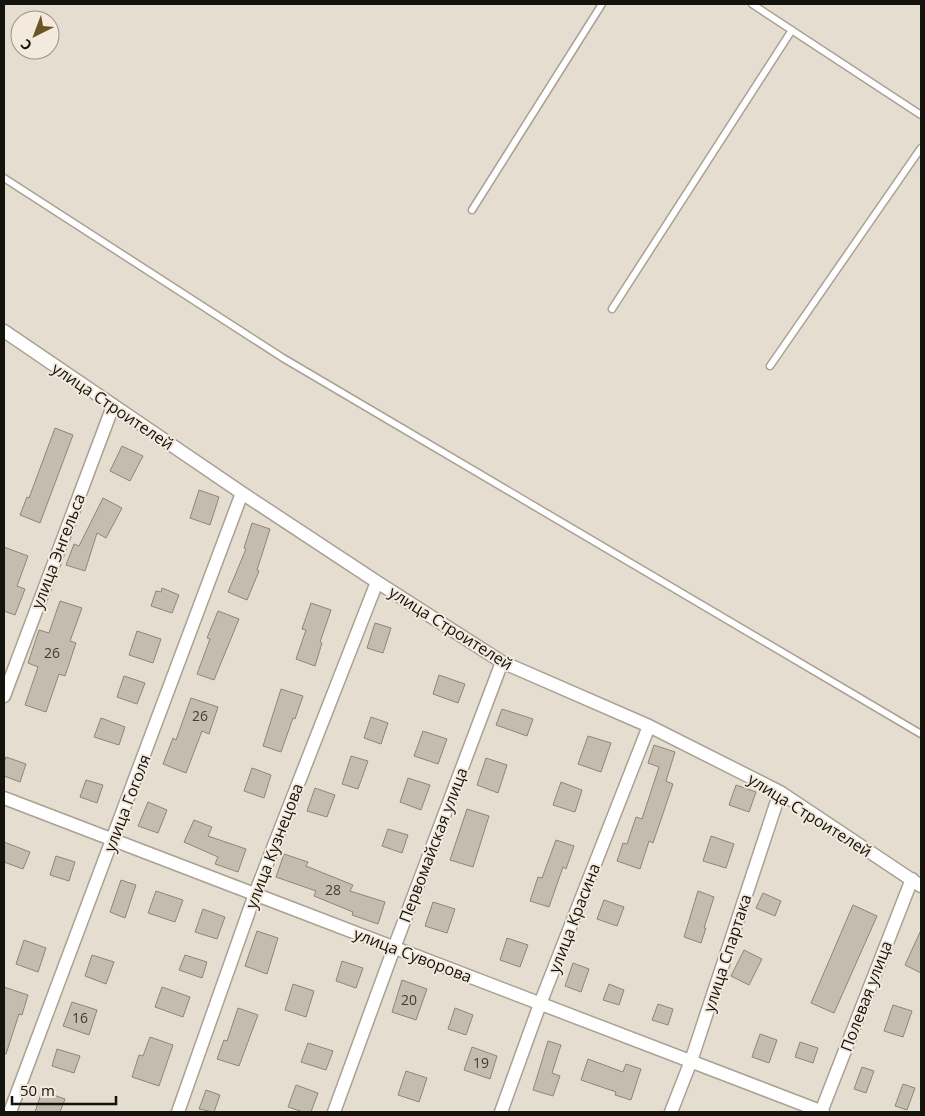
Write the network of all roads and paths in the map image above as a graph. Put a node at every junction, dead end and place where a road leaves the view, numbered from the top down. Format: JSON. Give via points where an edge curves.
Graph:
{"nodes":[{"id":1,"x":602,"y":4,"type":"edge"},
{"id":2,"x":752,"y":4,"type":"edge"},
{"id":3,"x":792,"y":30,"type":"junction"},
{"id":4,"x":921,"y":115,"type":"edge"},
{"id":5,"x":921,"y":148,"type":"edge"},
{"id":6,"x":4,"y":178,"type":"edge"},
{"id":7,"x":472,"y":210,"type":"dead end"},
{"id":8,"x":612,"y":309,"type":"dead end"},
{"id":9,"x":4,"y":331,"type":"edge"},
{"id":10,"x":770,"y":366,"type":"dead end"},
{"id":11,"x":112,"y":406,"type":"junction"},
{"id":12,"x":242,"y":493,"type":"junction"},
{"id":13,"x":377,"y":582,"type":"junction"},
{"id":14,"x":502,"y":662,"type":"junction"},
{"id":15,"x":4,"y":696,"type":"edge"},
{"id":16,"x":649,"y":726,"type":"junction"},
{"id":17,"x":921,"y":734,"type":"edge"},
{"id":18,"x":780,"y":792,"type":"junction"},
{"id":19,"x":4,"y":798,"type":"edge"},
{"id":20,"x":113,"y":840,"type":"junction"},
{"id":21,"x":916,"y":883,"type":"edge"},
{"id":22,"x":255,"y":894,"type":"junction"},
{"id":23,"x":394,"y":948,"type":"junction"},
{"id":24,"x":540,"y":1004,"type":"junction"},
{"id":25,"x":691,"y":1061,"type":"junction"},
{"id":26,"x":10,"y":1112,"type":"edge"},
{"id":27,"x":178,"y":1112,"type":"edge"},
{"id":28,"x":334,"y":1112,"type":"edge"},
{"id":29,"x":501,"y":1112,"type":"edge"},
{"id":30,"x":671,"y":1112,"type":"edge"},
{"id":31,"x":822,"y":1112,"type":"edge"}],
"edges":[{"from":1,"to":7,"type":"lane"},
{"from":2,"to":3,"type":"lane"},
{"from":3,"to":4,"type":"lane"},
{"from":3,"to":8,"type":"lane"},
{"from":5,"to":10,"type":"lane"},
{"from":6,"to":17,"type":"lane","via":[[283,358]]},
{"from":9,"to":11,"type":"street","name":"улица Строителей"},
{"from":11,"to":12,"type":"street","name":"улица Строителей"},
{"from":11,"to":15,"type":"street","name":"улица Энгельса"},
{"from":12,"to":13,"type":"street","name":"улица Строителей"},
{"from":12,"to":20,"type":"street","name":"улица Гоголя"},
{"from":13,"to":14,"type":"street","name":"улица Строителей"},
{"from":13,"to":22,"type":"street","name":"улица Кузнецова"},
{"from":14,"to":16,"type":"street","name":"улица Строителей"},
{"from":14,"to":23,"type":"street","name":"Первомайская улица"},
{"from":16,"to":18,"type":"street","name":"улица Строителей"},
{"from":16,"to":24,"type":"street","name":"улица Красина"},
{"from":18,"to":21,"type":"street","name":"улица Строителей"},
{"from":18,"to":25,"type":"street","name":"улица Спартака"},
{"from":19,"to":20,"type":"street","name":"улица Суворова"},
{"from":20,"to":22,"type":"street","name":"улица Суворова"},
{"from":20,"to":26,"type":"street","name":"улица Гоголя"},
{"from":21,"to":31,"type":"street","name":"Полевая улица"},
{"from":22,"to":23,"type":"street","name":"улица Суворова"},
{"from":22,"to":27,"type":"street","name":"улица Кузнецова"},
{"from":23,"to":24,"type":"street","name":"улица Суворова"},
{"from":23,"to":28,"type":"street","name":"Первомайская улица"},
{"from":24,"to":25,"type":"street","name":"улица Суворова"},
{"from":24,"to":29,"type":"street","name":"улица Красина"},
{"from":25,"to":30,"type":"street","name":"улица Спартака"},
{"from":25,"to":31,"type":"street","name":"улица Суворова"}]}
